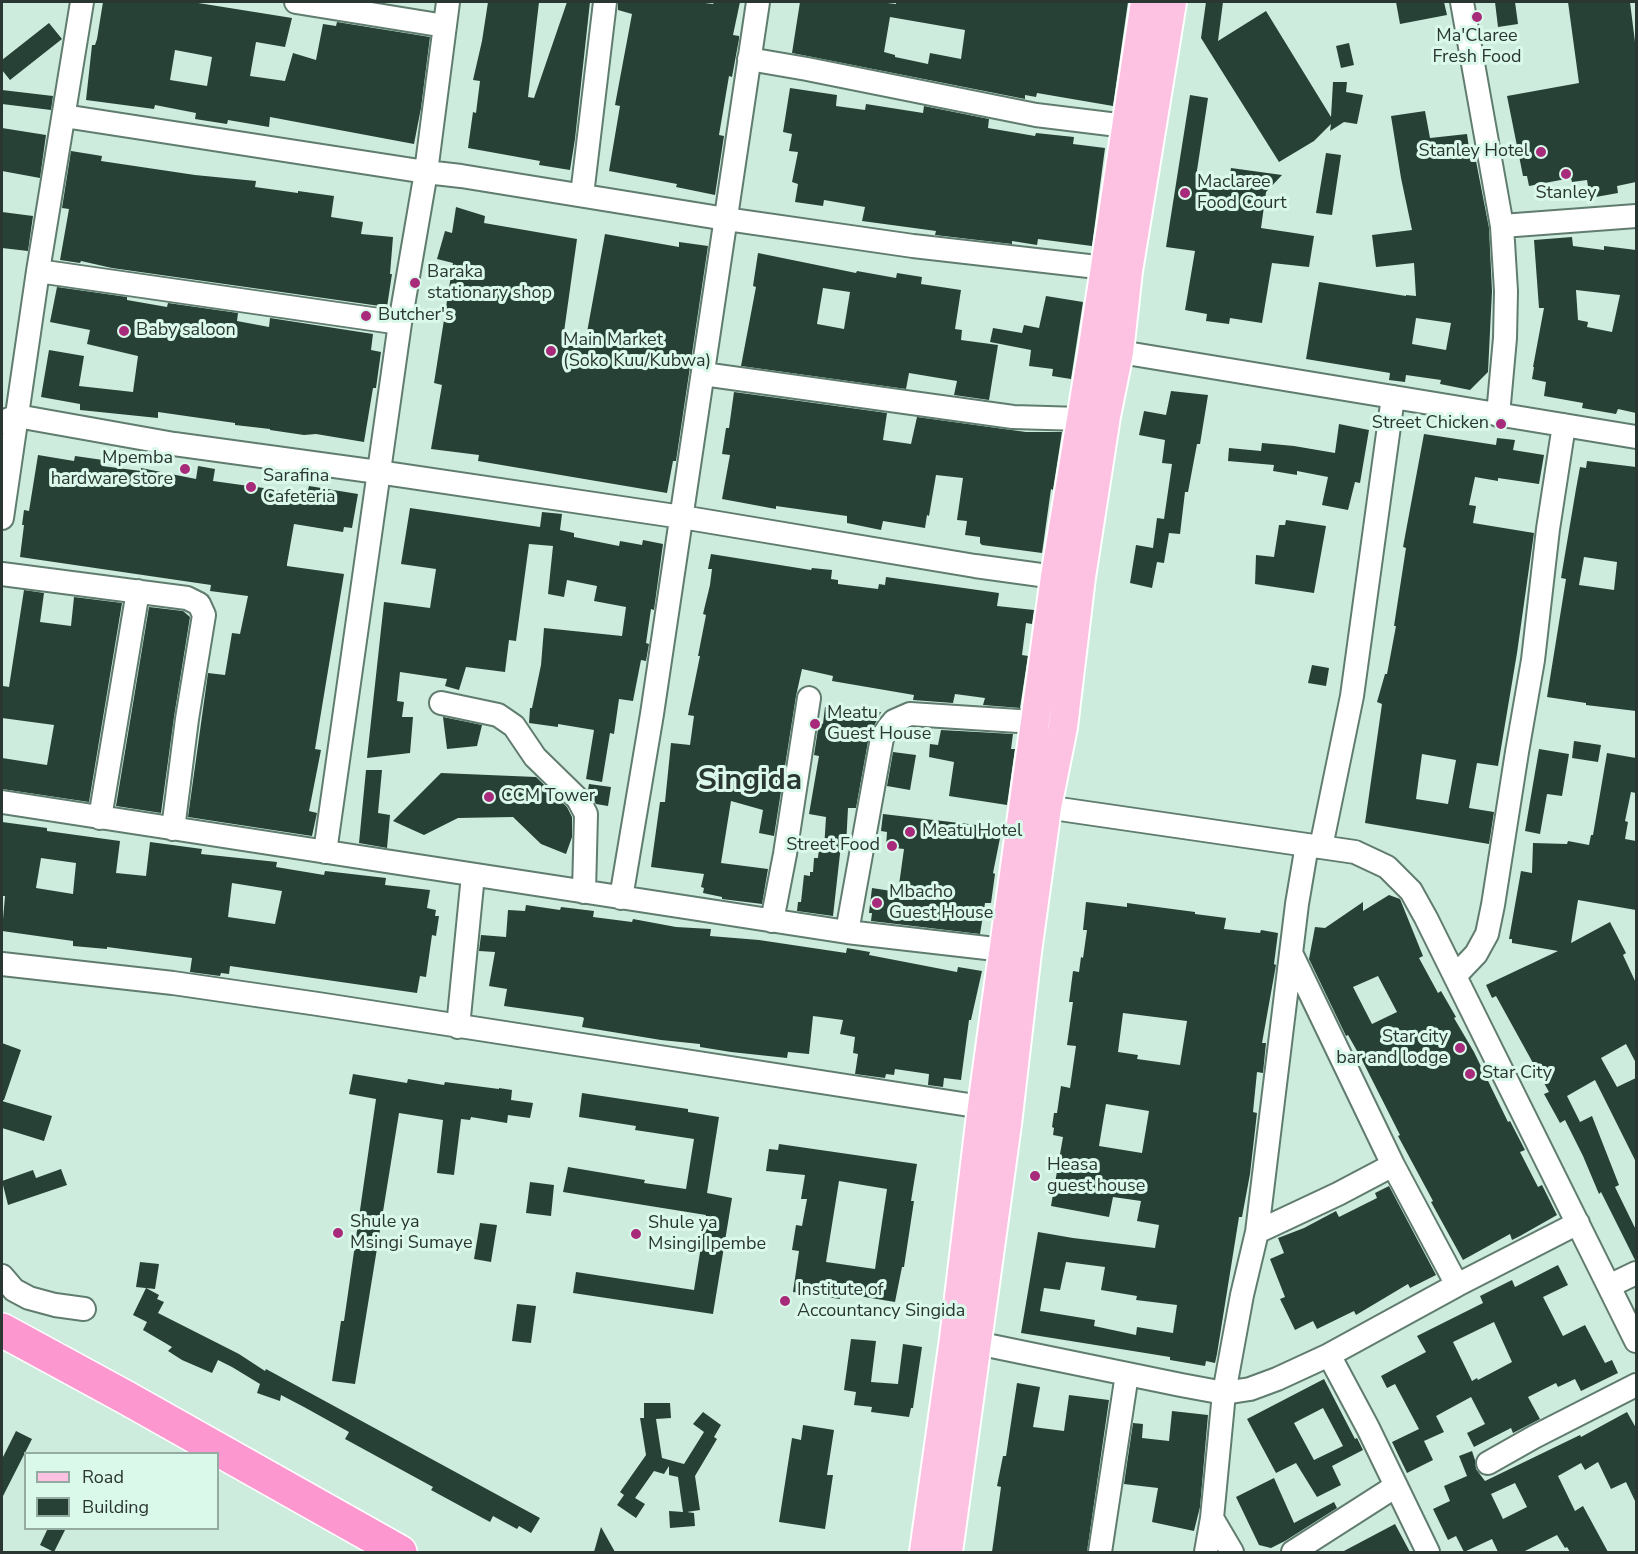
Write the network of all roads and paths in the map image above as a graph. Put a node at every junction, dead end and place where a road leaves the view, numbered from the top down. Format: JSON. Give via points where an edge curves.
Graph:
{"nodes":[{"id":1,"x":82,"y":2,"type":"edge"},
{"id":2,"x":296,"y":2,"type":"edge"},
{"id":3,"x":448,"y":2,"type":"edge"},
{"id":4,"x":605,"y":2,"type":"edge"},
{"id":5,"x":758,"y":2,"type":"edge"},
{"id":6,"x":1145,"y":2,"type":"edge"},
{"id":7,"x":1172,"y":2,"type":"edge"},
{"id":8,"x":1462,"y":2,"type":"edge"},
{"id":9,"x":445,"y":26,"type":"junction"},
{"id":10,"x":749,"y":59,"type":"junction"},
{"id":11,"x":64,"y":116,"type":"junction"},
{"id":12,"x":1126,"y":126,"type":"junction"},
{"id":13,"x":426,"y":172,"type":"junction"},
{"id":14,"x":582,"y":195,"type":"junction"},
{"id":15,"x":1636,"y":216,"type":"edge"},
{"id":16,"x":726,"y":219,"type":"junction"},
{"id":17,"x":1502,"y":226,"type":"junction"},
{"id":18,"x":1106,"y":268,"type":"junction"},
{"id":19,"x":38,"y":271,"type":"junction"},
{"id":20,"x":400,"y":323,"type":"junction"},
{"id":21,"x":1106,"y":349,"type":"junction"},
{"id":22,"x":703,"y":374,"type":"junction"},
{"id":23,"x":1393,"y":397,"type":"junction"},
{"id":24,"x":1498,"y":415,"type":"junction"},
{"id":25,"x":9,"y":419,"type":"edge"},
{"id":26,"x":1081,"y":419,"type":"junction"},
{"id":27,"x":1564,"y":425,"type":"junction"},
{"id":28,"x":1636,"y":437,"type":"edge"},
{"id":29,"x":378,"y":472,"type":"junction"},
{"id":30,"x":3,"y":504,"type":"edge"},
{"id":31,"x":682,"y":517,"type":"junction"},
{"id":32,"x":2,"y":574,"type":"edge"},
{"id":33,"x":1055,"y":577,"type":"junction"},
{"id":34,"x":138,"y":591,"type":"junction"},
{"id":35,"x":809,"y":698,"type":"dead end"},
{"id":36,"x":441,"y":704,"type":"dead end"},
{"id":37,"x":1034,"y":722,"type":"junction"},
{"id":38,"x":2,"y":802,"type":"edge"},
{"id":39,"x":1036,"y":805,"type":"junction"},
{"id":40,"x":100,"y":818,"type":"junction"},
{"id":41,"x":173,"y":830,"type":"junction"},
{"id":42,"x":1314,"y":846,"type":"junction"},
{"id":43,"x":325,"y":852,"type":"junction"},
{"id":44,"x":472,"y":875,"type":"junction"},
{"id":45,"x":584,"y":892,"type":"junction"},
{"id":46,"x":621,"y":897,"type":"junction"},
{"id":47,"x":772,"y":921,"type":"junction"},
{"id":48,"x":847,"y":932,"type":"junction"},
{"id":49,"x":1004,"y":950,"type":"junction"},
{"id":50,"x":1291,"y":953,"type":"junction"},
{"id":51,"x":2,"y":964,"type":"edge"},
{"id":52,"x":1455,"y":976,"type":"junction"},
{"id":53,"x":458,"y":1027,"type":"junction"},
{"id":54,"x":982,"y":1107,"type":"junction"},
{"id":55,"x":1393,"y":1165,"type":"junction"},
{"id":56,"x":1578,"y":1223,"type":"junction"},
{"id":57,"x":1257,"y":1232,"type":"junction"},
{"id":58,"x":1636,"y":1273,"type":"edge"},
{"id":59,"x":2,"y":1276,"type":"edge"},
{"id":60,"x":1457,"y":1285,"type":"junction"},
{"id":61,"x":1609,"y":1286,"type":"junction"},
{"id":62,"x":84,"y":1309,"type":"dead end"},
{"id":63,"x":2,"y":1330,"type":"edge"},
{"id":64,"x":965,"y":1341,"type":"junction"},
{"id":65,"x":1636,"y":1341,"type":"edge"},
{"id":66,"x":1329,"y":1356,"type":"junction"},
{"id":67,"x":1127,"y":1374,"type":"junction"},
{"id":68,"x":1636,"y":1385,"type":"edge"},
{"id":69,"x":1224,"y":1393,"type":"junction"},
{"id":70,"x":1488,"y":1463,"type":"dead end"},
{"id":71,"x":1396,"y":1486,"type":"junction"},
{"id":72,"x":1212,"y":1518,"type":"junction"},
{"id":73,"x":400,"y":1552,"type":"edge"},
{"id":74,"x":924,"y":1552,"type":"edge"},
{"id":75,"x":948,"y":1552,"type":"edge"},
{"id":76,"x":1100,"y":1552,"type":"edge"},
{"id":77,"x":1206,"y":1552,"type":"edge"},
{"id":78,"x":1232,"y":1552,"type":"edge"},
{"id":79,"x":1293,"y":1552,"type":"edge"},
{"id":80,"x":1428,"y":1552,"type":"edge"}],
"edges":[{"from":1,"to":11,"type":"street"},
{"from":2,"to":9,"type":"street"},
{"from":3,"to":9,"type":"street"},
{"from":4,"to":14,"type":"street"},
{"from":5,"to":10,"type":"street"},
{"from":6,"to":12,"type":"main road"},
{"from":7,"to":21,"type":"main road","via":[[1129,260]]},
{"from":8,"to":17,"type":"street"},
{"from":9,"to":13,"type":"street"},
{"from":10,"to":12,"type":"street","via":[[1036,115]]},
{"from":10,"to":16,"type":"street"},
{"from":11,"to":13,"type":"street"},
{"from":11,"to":19,"type":"street"},
{"from":12,"to":18,"type":"main road"},
{"from":13,"to":14,"type":"street"},
{"from":13,"to":20,"type":"street"},
{"from":14,"to":16,"type":"street"},
{"from":15,"to":17,"type":"street"},
{"from":16,"to":18,"type":"street"},
{"from":16,"to":22,"type":"street"},
{"from":17,"to":24,"type":"street","via":[[1506,291]]},
{"from":18,"to":21,"type":"main road"},
{"from":19,"to":20,"type":"street"},
{"from":19,"to":25,"type":"street"},
{"from":20,"to":29,"type":"street"},
{"from":21,"to":23,"type":"street"},
{"from":21,"to":26,"type":"main road"},
{"from":21,"to":39,"type":"main road","via":[[1106,416],[1063,727]]},
{"from":22,"to":26,"type":"street","via":[[1013,417]]},
{"from":22,"to":31,"type":"street"},
{"from":23,"to":24,"type":"street"},
{"from":23,"to":42,"type":"street","via":[[1352,696]]},
{"from":24,"to":27,"type":"street"},
{"from":25,"to":29,"type":"street"},
{"from":25,"to":30,"type":"street"},
{"from":26,"to":33,"type":"main road"},
{"from":27,"to":28,"type":"street"},
{"from":27,"to":52,"type":"street","via":[[1533,660],[1493,905],[1487,934],[1476,954]]},
{"from":29,"to":31,"type":"street"},
{"from":29,"to":43,"type":"street"},
{"from":31,"to":33,"type":"street"},
{"from":31,"to":46,"type":"street"},
{"from":32,"to":34,"type":"street"},
{"from":33,"to":37,"type":"main road"},
{"from":34,"to":40,"type":"street"},
{"from":34,"to":41,"type":"street","via":[[187,598],[199,604],[204,615]]},
{"from":35,"to":47,"type":"street"},
{"from":36,"to":45,"type":"street","via":[[498,715],[514,726],[535,757],[578,799],[586,813]]},
{"from":37,"to":39,"type":"main road"},
{"from":37,"to":48,"type":"street","via":[[910,714],[894,721],[882,738]]},
{"from":38,"to":40,"type":"street"},
{"from":39,"to":42,"type":"street"},
{"from":39,"to":49,"type":"main road"},
{"from":39,"to":64,"type":"main road","via":[[1027,952],[1005,1135]]},
{"from":40,"to":41,"type":"street"},
{"from":41,"to":43,"type":"street"},
{"from":42,"to":50,"type":"street"},
{"from":42,"to":52,"type":"street","via":[[1355,852],[1387,867],[1411,891]]},
{"from":43,"to":44,"type":"street"},
{"from":44,"to":45,"type":"street"},
{"from":44,"to":53,"type":"street"},
{"from":45,"to":46,"type":"street"},
{"from":46,"to":47,"type":"street"},
{"from":47,"to":48,"type":"street"},
{"from":48,"to":49,"type":"street"},
{"from":49,"to":54,"type":"main road"},
{"from":50,"to":55,"type":"street"},
{"from":50,"to":57,"type":"street"},
{"from":51,"to":53,"type":"street","via":[[173,983]]},
{"from":52,"to":56,"type":"street"},
{"from":53,"to":54,"type":"street"},
{"from":54,"to":64,"type":"main road"},
{"from":55,"to":57,"type":"street"},
{"from":55,"to":60,"type":"street"},
{"from":56,"to":60,"type":"street"},
{"from":56,"to":61,"type":"street"},
{"from":57,"to":69,"type":"street"},
{"from":58,"to":61,"type":"street"},
{"from":59,"to":62,"type":"street","via":[[14,1290],[29,1298]]},
{"from":60,"to":66,"type":"street"},
{"from":61,"to":65,"type":"street"},
{"from":63,"to":73,"type":"highway"},
{"from":64,"to":67,"type":"street"},
{"from":64,"to":74,"type":"main road"},
{"from":64,"to":75,"type":"main road"},
{"from":66,"to":69,"type":"street","via":[[1250,1389]]},
{"from":66,"to":71,"type":"street"},
{"from":67,"to":69,"type":"street"},
{"from":67,"to":76,"type":"street"},
{"from":68,"to":70,"type":"street"},
{"from":69,"to":72,"type":"street"},
{"from":71,"to":79,"type":"street"},
{"from":71,"to":80,"type":"street"},
{"from":72,"to":77,"type":"street"},
{"from":72,"to":78,"type":"street"}]}
